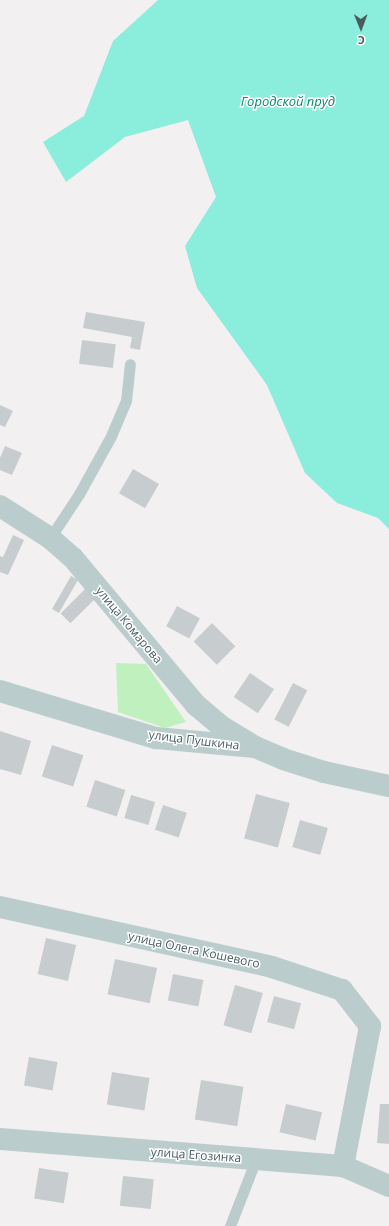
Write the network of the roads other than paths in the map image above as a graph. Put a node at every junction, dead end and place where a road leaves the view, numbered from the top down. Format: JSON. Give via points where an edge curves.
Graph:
{"nodes":[{"id":1,"x":130,"y":364,"type":"dead end"},
{"id":2,"x":0,"y":506,"type":"edge"},
{"id":3,"x":50,"y":538,"type":"junction"},
{"id":4,"x":0,"y":691,"type":"edge"},
{"id":5,"x":255,"y":747,"type":"junction"},
{"id":6,"x":389,"y":786,"type":"edge"},
{"id":7,"x":0,"y":908,"type":"edge"},
{"id":8,"x":0,"y":1139,"type":"edge"},
{"id":9,"x":256,"y":1160,"type":"junction"},
{"id":10,"x":343,"y":1166,"type":"junction"},
{"id":11,"x":389,"y":1186,"type":"edge"},
{"id":12,"x":230,"y":1226,"type":"edge"}],
"edges":[{"from":1,"to":3,"type":"lane","via":[[126,401],[111,436],[79,494]]},
{"from":2,"to":3,"type":"street","name":"улица Комарова"},
{"from":3,"to":5,"type":"street","name":"улица Комарова","via":[[73,558],[196,705],[222,727]]},
{"from":4,"to":5,"type":"street","name":"улица Пушкина","via":[[156,738]]},
{"from":5,"to":6,"type":"street","name":"улица Пушкина","via":[[324,772]]},
{"from":7,"to":10,"type":"street","name":"улица Олега Кошевого","via":[[272,967],[342,990],[370,1026]]},
{"from":8,"to":9,"type":"street","name":"улица Егозинка"},
{"from":9,"to":10,"type":"street","name":"улица Егозинка"},
{"from":9,"to":12,"type":"lane"},
{"from":10,"to":11,"type":"street","name":"улица Егозинка"}]}
